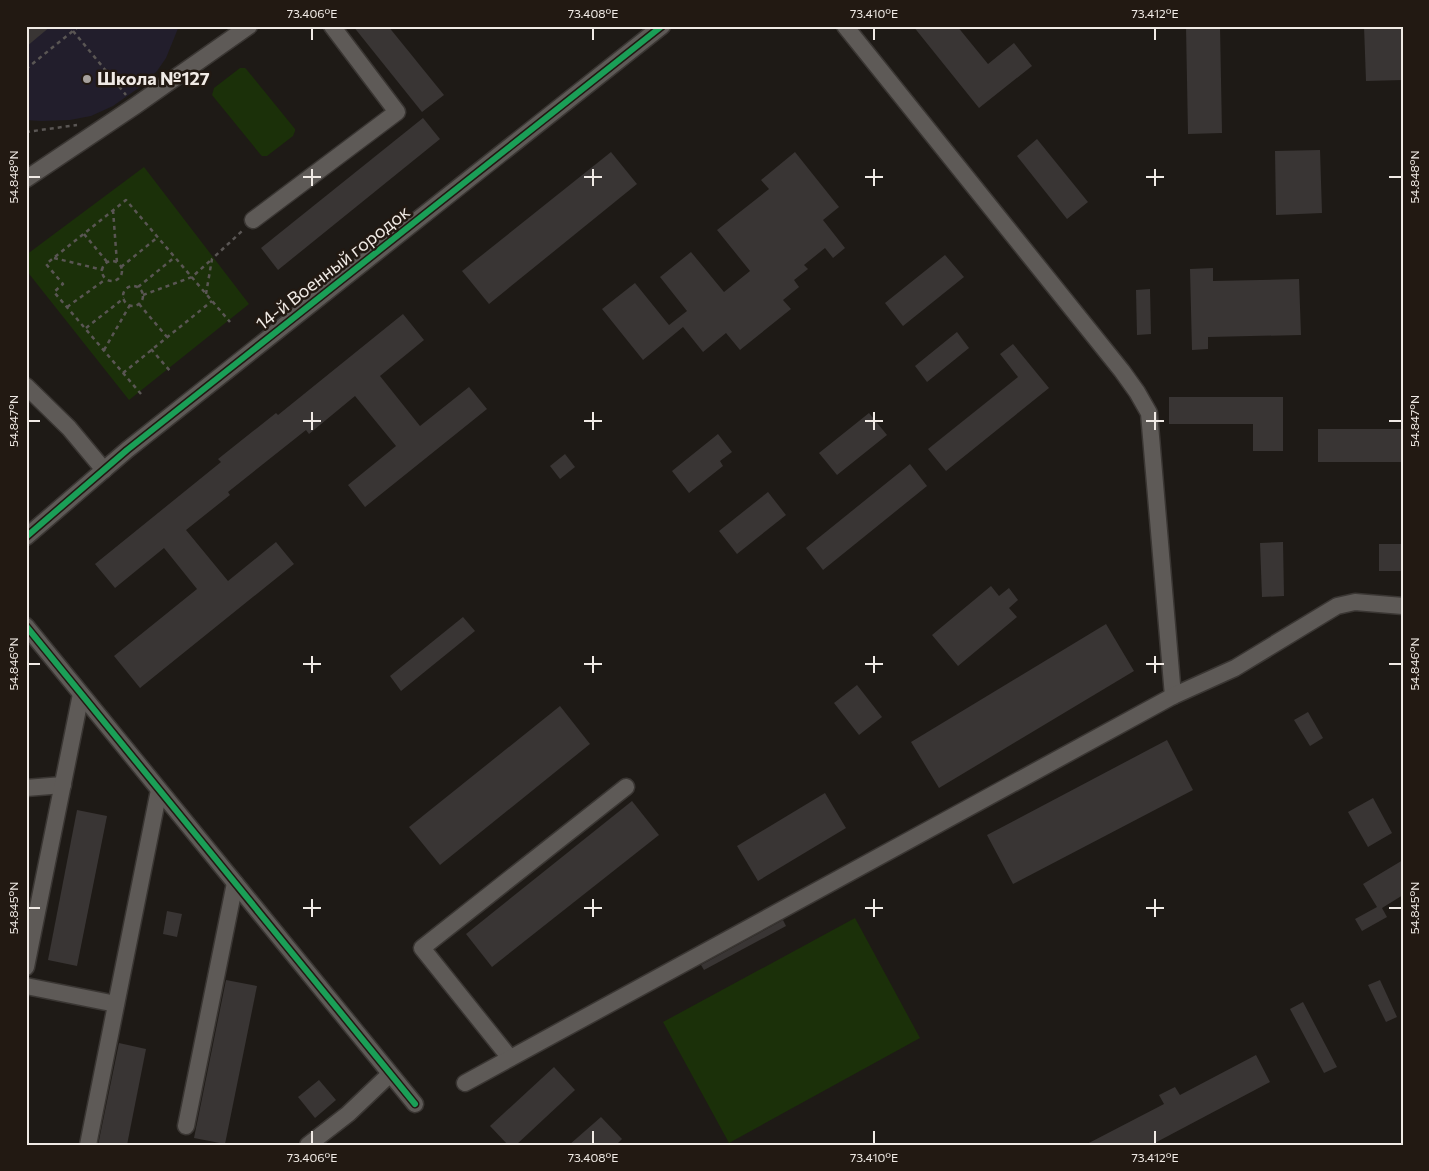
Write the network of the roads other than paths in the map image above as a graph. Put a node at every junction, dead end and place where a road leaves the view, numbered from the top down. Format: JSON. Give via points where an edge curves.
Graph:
{"nodes":[{"id":1,"x":248,"y":26,"type":"edge"},
{"id":2,"x":332,"y":26,"type":"edge"},
{"id":3,"x":662,"y":26,"type":"edge"},
{"id":4,"x":845,"y":26,"type":"edge"},
{"id":5,"x":26,"y":179,"type":"edge"},
{"id":6,"x":252,"y":220,"type":"road end"},
{"id":7,"x":26,"y":386,"type":"edge"},
{"id":8,"x":104,"y":470,"type":"junction"},
{"id":9,"x":26,"y":537,"type":"edge"},
{"id":10,"x":1403,"y":606,"type":"edge"},
{"id":11,"x":26,"y":626,"type":"edge"},
{"id":12,"x":81,"y":694,"type":"junction"},
{"id":13,"x":1173,"y":696,"type":"junction"},
{"id":14,"x":63,"y":785,"type":"junction"},
{"id":15,"x":626,"y":787,"type":"dead end"},
{"id":16,"x":26,"y":788,"type":"edge"},
{"id":17,"x":159,"y":790,"type":"junction"},
{"id":18,"x":235,"y":883,"type":"junction"},
{"id":19,"x":26,"y":967,"type":"edge"},
{"id":20,"x":26,"y":986,"type":"edge"},
{"id":21,"x":116,"y":1004,"type":"junction"},
{"id":22,"x":510,"y":1058,"type":"junction"},
{"id":23,"x":390,"y":1074,"type":"junction"},
{"id":24,"x":465,"y":1083,"type":"dead end"},
{"id":25,"x":415,"y":1104,"type":"dead end"},
{"id":26,"x":186,"y":1126,"type":"dead end"},
{"id":27,"x":88,"y":1145,"type":"edge"},
{"id":28,"x":308,"y":1145,"type":"edge"}],
"edges":[{"from":1,"to":5,"type":"street"},
{"from":2,"to":6,"type":"street","via":[[397,112]]},
{"from":3,"to":8,"type":"street","name":"14-й Военный городок"},
{"from":4,"to":13,"type":"street","via":[[1122,371],[1149,413]]},
{"from":7,"to":8,"type":"street","via":[[69,428]]},
{"from":8,"to":9,"type":"street","name":"14-й Военный городок"},
{"from":10,"to":13,"type":"street","via":[[1355,602],[1337,606],[1235,668]]},
{"from":11,"to":12,"type":"street"},
{"from":12,"to":14,"type":"street"},
{"from":12,"to":17,"type":"street"},
{"from":13,"to":22,"type":"street"},
{"from":14,"to":16,"type":"street"},
{"from":14,"to":19,"type":"street"},
{"from":15,"to":22,"type":"street","via":[[422,948]]},
{"from":17,"to":18,"type":"street"},
{"from":17,"to":21,"type":"street"},
{"from":18,"to":23,"type":"street"},
{"from":18,"to":26,"type":"street"},
{"from":20,"to":21,"type":"street"},
{"from":21,"to":27,"type":"street"},
{"from":22,"to":24,"type":"street"},
{"from":23,"to":25,"type":"street"},
{"from":23,"to":28,"type":"street","via":[[348,1114]]}]}
